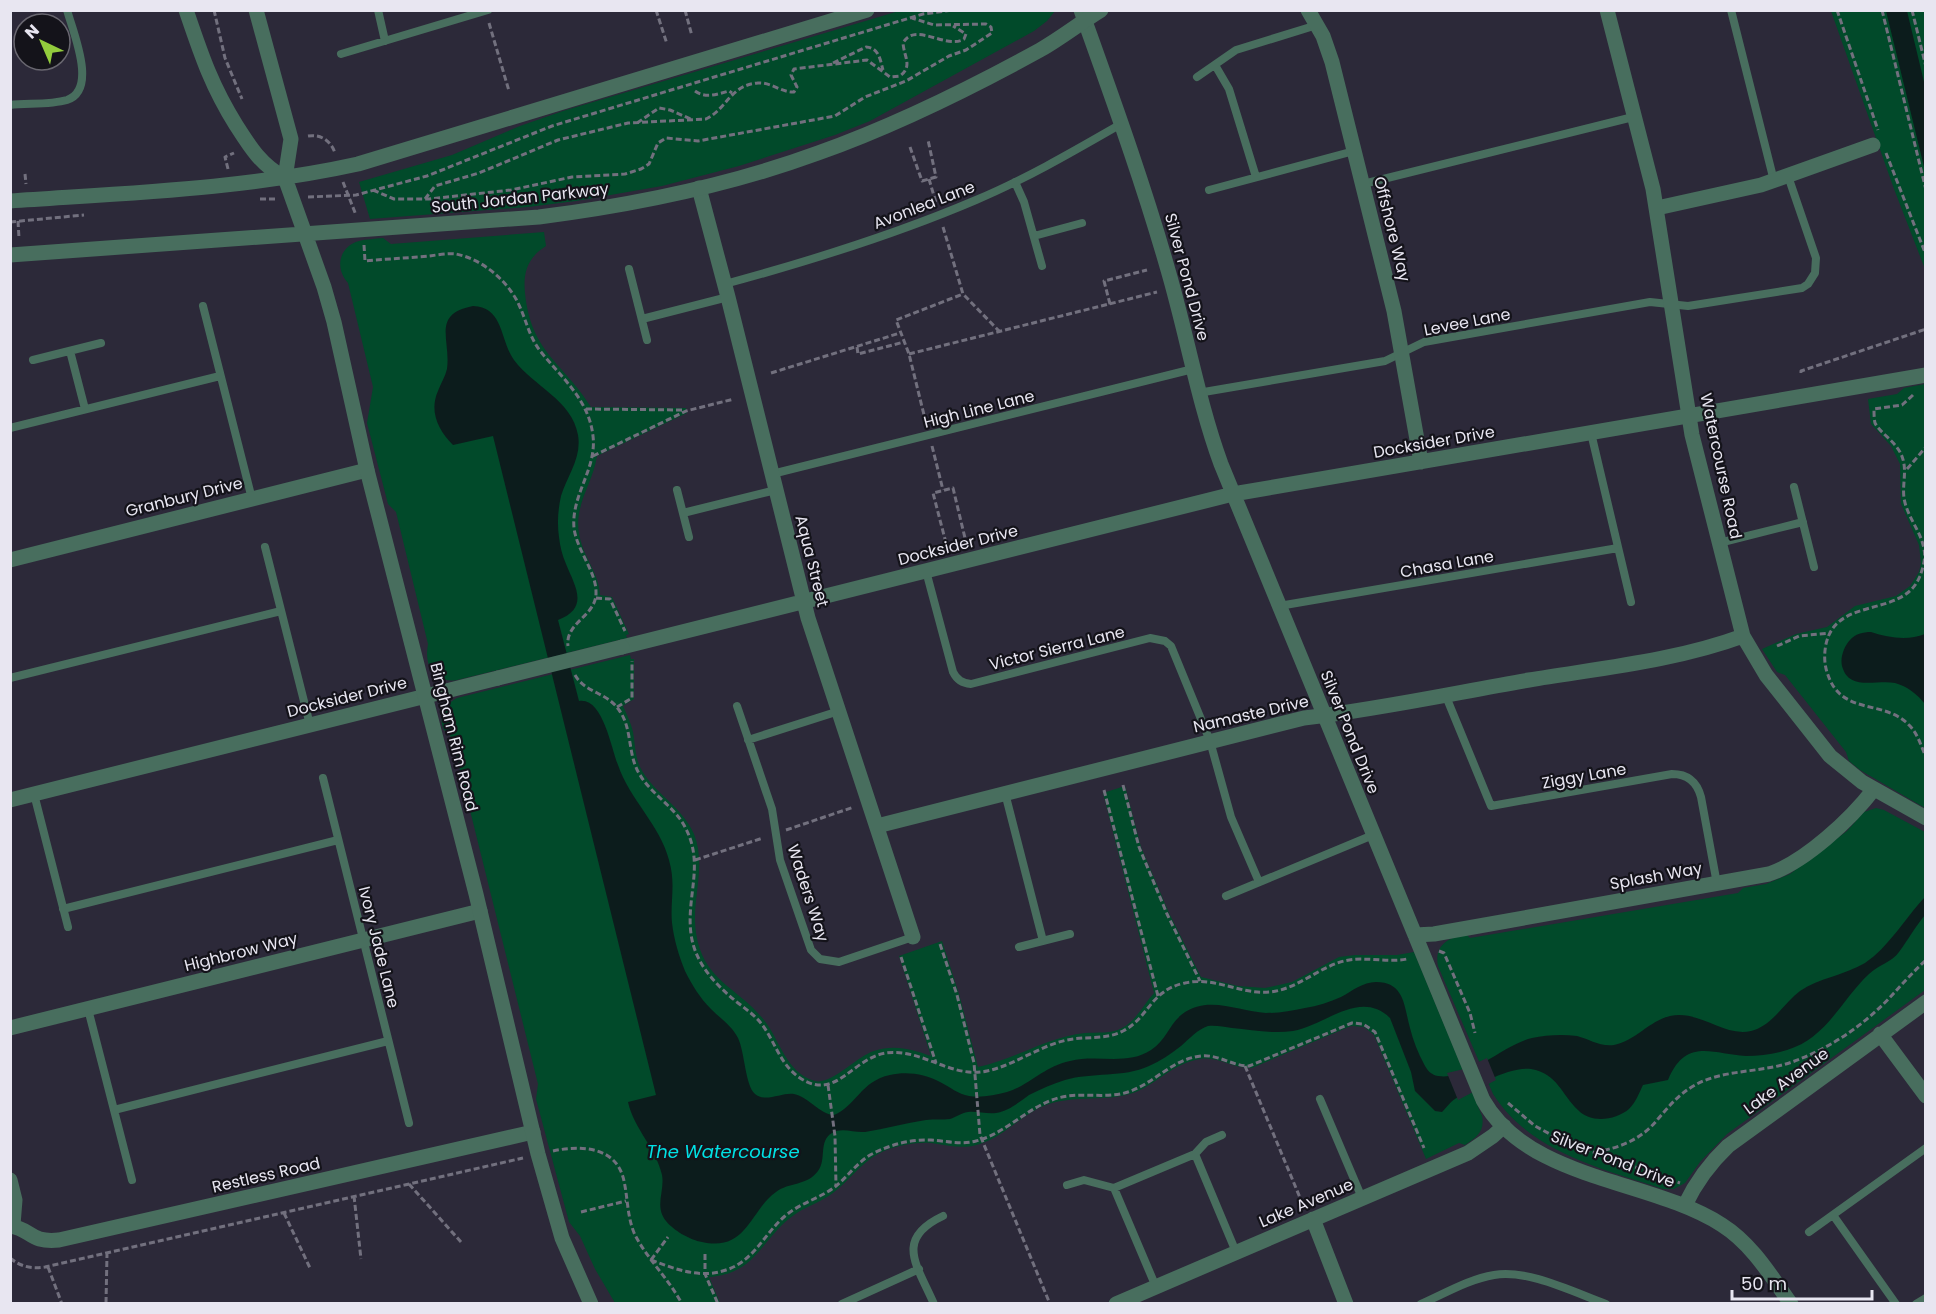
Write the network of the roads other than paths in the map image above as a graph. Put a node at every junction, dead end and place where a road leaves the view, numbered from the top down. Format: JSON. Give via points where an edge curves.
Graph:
{"nodes":[{"id":1,"x":67,"y":10,"type":"edge"},
{"id":2,"x":186,"y":10,"type":"edge"},
{"id":3,"x":256,"y":10,"type":"edge"},
{"id":4,"x":378,"y":10,"type":"edge"},
{"id":5,"x":867,"y":10,"type":"edge"},
{"id":6,"x":1101,"y":10,"type":"edge"},
{"id":7,"x":1308,"y":10,"type":"edge"},
{"id":8,"x":1607,"y":10,"type":"edge"},
{"id":9,"x":1731,"y":10,"type":"edge"},
{"id":10,"x":487,"y":11,"type":"edge"},
{"id":11,"x":1083,"y":16,"type":"edge"},
{"id":12,"x":1317,"y":25,"type":"junction"},
{"id":13,"x":385,"y":41,"type":"junction"},
{"id":14,"x":341,"y":54,"type":"dead end"},
{"id":15,"x":1215,"y":65,"type":"junction"},
{"id":16,"x":1197,"y":77,"type":"dead end"},
{"id":17,"x":10,"y":105,"type":"edge"},
{"id":18,"x":1633,"y":117,"type":"junction"},
{"id":19,"x":1121,"y":124,"type":"junction"},
{"id":20,"x":1873,"y":145,"type":"dead end"},
{"id":21,"x":1354,"y":151,"type":"junction"},
{"id":22,"x":1257,"y":177,"type":"junction"},
{"id":23,"x":285,"y":178,"type":"junction"},
{"id":24,"x":1781,"y":178,"type":"junction"},
{"id":25,"x":1015,"y":182,"type":"junction"},
{"id":26,"x":1363,"y":184,"type":"junction"},
{"id":27,"x":699,"y":188,"type":"junction"},
{"id":28,"x":1209,"y":190,"type":"dead end"},
{"id":29,"x":10,"y":201,"type":"edge"},
{"id":30,"x":1657,"y":208,"type":"junction"},
{"id":31,"x":1082,"y":223,"type":"dead end"},
{"id":32,"x":305,"y":233,"type":"junction"},
{"id":33,"x":1034,"y":236,"type":"junction"},
{"id":34,"x":15,"y":249,"type":"edge"},
{"id":35,"x":1042,"y":266,"type":"dead end"},
{"id":36,"x":629,"y":269,"type":"dead end"},
{"id":37,"x":726,"y":291,"type":"junction"},
{"id":38,"x":1672,"y":303,"type":"junction"},
{"id":39,"x":203,"y":306,"type":"dead end"},
{"id":40,"x":642,"y":319,"type":"junction"},
{"id":41,"x":647,"y":340,"type":"dead end"},
{"id":42,"x":101,"y":343,"type":"dead end"},
{"id":43,"x":70,"y":351,"type":"junction"},
{"id":44,"x":1401,"y":353,"type":"junction"},
{"id":45,"x":33,"y":360,"type":"dead end"},
{"id":46,"x":1192,"y":369,"type":"junction"},
{"id":47,"x":220,"y":376,"type":"junction"},
{"id":48,"x":1921,"y":376,"type":"edge"},
{"id":49,"x":1198,"y":393,"type":"junction"},
{"id":50,"x":86,"y":409,"type":"junction"},
{"id":51,"x":1690,"y":416,"type":"junction"},
{"id":52,"x":10,"y":428,"type":"edge"},
{"id":53,"x":1591,"y":433,"type":"junction"},
{"id":54,"x":1421,"y":462,"type":"junction"},
{"id":55,"x":367,"y":470,"type":"junction"},
{"id":56,"x":772,"y":474,"type":"junction"},
{"id":57,"x":1794,"y":487,"type":"dead end"},
{"id":58,"x":677,"y":490,"type":"dead end"},
{"id":59,"x":776,"y":490,"type":"junction"},
{"id":60,"x":1233,"y":495,"type":"junction"},
{"id":61,"x":252,"y":499,"type":"junction"},
{"id":62,"x":683,"y":513,"type":"junction"},
{"id":63,"x":1803,"y":522,"type":"junction"},
{"id":64,"x":689,"y":537,"type":"dead end"},
{"id":65,"x":1719,"y":543,"type":"junction"},
{"id":66,"x":265,"y":547,"type":"dead end"},
{"id":67,"x":1618,"y":548,"type":"junction"},
{"id":68,"x":10,"y":560,"type":"edge"},
{"id":69,"x":1814,"y":567,"type":"dead end"},
{"id":70,"x":926,"y":572,"type":"junction"},
{"id":71,"x":804,"y":602,"type":"junction"},
{"id":72,"x":1631,"y":602,"type":"dead end"},
{"id":73,"x":1280,"y":606,"type":"junction"},
{"id":74,"x":281,"y":611,"type":"junction"},
{"id":75,"x":1743,"y":636,"type":"junction"},
{"id":76,"x":10,"y":678,"type":"edge"},
{"id":77,"x":1445,"y":694,"type":"junction"},
{"id":78,"x":424,"y":696,"type":"junction"},
{"id":79,"x":737,"y":706,"type":"dead end"},
{"id":80,"x":839,"y":711,"type":"junction"},
{"id":81,"x":1324,"y":716,"type":"junction"},
{"id":82,"x":310,"y":725,"type":"junction"},
{"id":83,"x":748,"y":740,"type":"junction"},
{"id":84,"x":1210,"y":741,"type":"junction"},
{"id":85,"x":323,"y":778,"type":"dead end"},
{"id":86,"x":1874,"y":789,"type":"junction"},
{"id":87,"x":1005,"y":793,"type":"junction"},
{"id":88,"x":34,"y":794,"type":"junction"},
{"id":89,"x":10,"y":800,"type":"edge"},
{"id":90,"x":1926,"y":818,"type":"edge"},
{"id":91,"x":877,"y":826,"type":"junction"},
{"id":92,"x":1373,"y":835,"type":"junction"},
{"id":93,"x":338,"y":840,"type":"junction"},
{"id":94,"x":1259,"y":882,"type":"junction"},
{"id":95,"x":1717,"y":884,"type":"junction"},
{"id":96,"x":1226,"y":896,"type":"dead end"},
{"id":97,"x":63,"y":909,"type":"junction"},
{"id":98,"x":480,"y":911,"type":"junction"},
{"id":99,"x":68,"y":927,"type":"dead end"},
{"id":100,"x":1070,"y":934,"type":"dead end"},
{"id":101,"x":1415,"y":935,"type":"junction"},
{"id":102,"x":914,"y":937,"type":"joint"},
{"id":103,"x":363,"y":940,"type":"junction"},
{"id":104,"x":1043,"y":941,"type":"junction"},
{"id":105,"x":1019,"y":947,"type":"dead end"},
{"id":106,"x":1926,"y":1002,"type":"edge"},
{"id":107,"x":88,"y":1009,"type":"junction"},
{"id":108,"x":10,"y":1028,"type":"edge"},
{"id":109,"x":1880,"y":1035,"type":"junction"},
{"id":110,"x":388,"y":1041,"type":"junction"},
{"id":111,"x":1926,"y":1096,"type":"edge"},
{"id":112,"x":1320,"y":1099,"type":"dead end"},
{"id":113,"x":114,"y":1110,"type":"junction"},
{"id":114,"x":409,"y":1123,"type":"dead end"},
{"id":115,"x":1504,"y":1126,"type":"junction"},
{"id":116,"x":533,"y":1132,"type":"junction"},
{"id":117,"x":1222,"y":1135,"type":"dead end"},
{"id":118,"x":1926,"y":1148,"type":"edge"},
{"id":119,"x":1195,"y":1154,"type":"junction"},
{"id":120,"x":10,"y":1180,"type":"edge"},
{"id":121,"x":132,"y":1180,"type":"dead end"},
{"id":122,"x":1066,"y":1185,"type":"dead end"},
{"id":123,"x":1114,"y":1188,"type":"junction"},
{"id":124,"x":1362,"y":1198,"type":"junction"},
{"id":125,"x":1685,"y":1205,"type":"junction"},
{"id":126,"x":1833,"y":1215,"type":"junction"},
{"id":127,"x":944,"y":1216,"type":"dead end"},
{"id":128,"x":1313,"y":1219,"type":"junction"},
{"id":129,"x":12,"y":1225,"type":"edge"},
{"id":130,"x":1809,"y":1232,"type":"dead end"},
{"id":131,"x":1236,"y":1252,"type":"junction"},
{"id":132,"x":919,"y":1269,"type":"junction"},
{"id":133,"x":1156,"y":1287,"type":"junction"},
{"id":134,"x":1926,"y":1298,"type":"edge"},
{"id":135,"x":591,"y":1304,"type":"edge"},
{"id":136,"x":842,"y":1304,"type":"edge"},
{"id":137,"x":934,"y":1304,"type":"edge"},
{"id":138,"x":1116,"y":1304,"type":"edge"},
{"id":139,"x":1346,"y":1304,"type":"edge"},
{"id":140,"x":1421,"y":1304,"type":"edge"},
{"id":141,"x":1606,"y":1304,"type":"edge"},
{"id":142,"x":1791,"y":1304,"type":"edge"},
{"id":143,"x":1896,"y":1304,"type":"edge"},
{"id":144,"x":1916,"y":1304,"type":"edge"}],
"edges":[{"from":1,"to":17,"type":"lane","via":[[83,71],[81,87],[66,100]]},
{"from":2,"to":23,"type":"street","via":[[222,102],[258,158]]},
{"from":3,"to":23,"type":"street","name":"Bingham Rim Road","via":[[291,139]]},
{"from":4,"to":13,"type":"lane"},
{"from":5,"to":23,"type":"street","via":[[358,164]]},
{"from":6,"to":11,"type":"street","name":"South Jordan Parkway"},
{"from":7,"to":12,"type":"street","name":"Offshore Way"},
{"from":8,"to":18,"type":"street","name":"Watercourse Road"},
{"from":9,"to":24,"type":"lane"},
{"from":10,"to":13,"type":"lane"},
{"from":11,"to":19,"type":"street","name":"Silver Pond Drive"},
{"from":11,"to":27,"type":"street","name":"South Jordan Parkway","via":[[1040,49],[883,127],[796,160]]},
{"from":12,"to":15,"type":"lane","via":[[1242,48]]},
{"from":12,"to":21,"type":"street","name":"Offshore Way","via":[[1332,62]]},
{"from":13,"to":14,"type":"lane"},
{"from":15,"to":16,"type":"lane"},
{"from":15,"to":22,"type":"lane","via":[[1229,89]]},
{"from":18,"to":26,"type":"lane"},
{"from":18,"to":30,"type":"street","name":"Watercourse Road"},
{"from":19,"to":25,"type":"lane","name":"Avonlea Lane"},
{"from":19,"to":46,"type":"street","name":"Silver Pond Drive","via":[[1154,220]]},
{"from":20,"to":24,"type":"street"},
{"from":21,"to":22,"type":"lane"},
{"from":21,"to":26,"type":"street","name":"Offshore Way"},
{"from":22,"to":28,"type":"lane"},
{"from":23,"to":29,"type":"street"},
{"from":23,"to":32,"type":"street","name":"Bingham Rim Road"},
{"from":24,"to":30,"type":"street"},
{"from":24,"to":38,"type":"lane","name":"Levee Lane","via":[[1816,258],[1815,273],[1808,284],[1796,290],[1688,306]]},
{"from":25,"to":33,"type":"lane"},
{"from":25,"to":37,"type":"lane","name":"Avonlea Lane","via":[[939,214]]},
{"from":26,"to":44,"type":"street","name":"Offshore Way"},
{"from":27,"to":32,"type":"street","name":"South Jordan Parkway","via":[[618,206],[539,217]]},
{"from":27,"to":37,"type":"street","name":"Aqua Street"},
{"from":30,"to":38,"type":"street","name":"Watercourse Road"},
{"from":31,"to":33,"type":"lane"},
{"from":32,"to":34,"type":"street","name":"South Jordan Parkway"},
{"from":32,"to":55,"type":"street","name":"Bingham Rim Road","via":[[334,322]]},
{"from":33,"to":35,"type":"lane"},
{"from":36,"to":40,"type":"lane"},
{"from":37,"to":40,"type":"lane","name":"Avonlea Lane"},
{"from":37,"to":56,"type":"street","name":"Aqua Street"},
{"from":38,"to":44,"type":"lane","name":"Levee Lane","via":[[1650,302],[1424,342]]},
{"from":38,"to":51,"type":"street","name":"Watercourse Road"},
{"from":39,"to":47,"type":"lane"},
{"from":40,"to":41,"type":"lane"},
{"from":42,"to":43,"type":"lane"},
{"from":43,"to":45,"type":"lane"},
{"from":43,"to":50,"type":"lane"},
{"from":44,"to":49,"type":"lane","name":"Levee Lane","via":[[1385,361]]},
{"from":44,"to":54,"type":"street","name":"Offshore Way"},
{"from":46,"to":49,"type":"street","name":"Silver Pond Drive"},
{"from":46,"to":56,"type":"lane","name":"High Line Lane"},
{"from":47,"to":50,"type":"lane"},
{"from":47,"to":61,"type":"lane"},
{"from":48,"to":51,"type":"street","name":"Docksider Drive"},
{"from":49,"to":60,"type":"street","name":"Silver Pond Drive"},
{"from":50,"to":52,"type":"lane"},
{"from":51,"to":53,"type":"street","name":"Docksider Drive"},
{"from":51,"to":65,"type":"street","name":"Watercourse Road"},
{"from":53,"to":54,"type":"street","name":"Docksider Drive"},
{"from":53,"to":67,"type":"lane"},
{"from":54,"to":60,"type":"street","name":"Docksider Drive"},
{"from":55,"to":61,"type":"street","name":"Granbury Drive"},
{"from":55,"to":78,"type":"street","name":"Bingham Rim Road"},
{"from":56,"to":59,"type":"street","name":"Aqua Street"},
{"from":57,"to":63,"type":"lane"},
{"from":58,"to":62,"type":"lane"},
{"from":59,"to":62,"type":"lane"},
{"from":59,"to":71,"type":"street","name":"Aqua Street"},
{"from":60,"to":70,"type":"street","name":"Docksider Drive"},
{"from":60,"to":73,"type":"street","name":"Silver Pond Drive"},
{"from":61,"to":68,"type":"street","name":"Granbury Drive"},
{"from":62,"to":64,"type":"lane"},
{"from":63,"to":65,"type":"lane"},
{"from":63,"to":69,"type":"lane"},
{"from":65,"to":75,"type":"street","name":"Watercourse Road"},
{"from":66,"to":74,"type":"lane"},
{"from":67,"to":72,"type":"lane"},
{"from":67,"to":73,"type":"lane","name":"Chasa Lane"},
{"from":70,"to":71,"type":"street","name":"Docksider Drive"},
{"from":70,"to":84,"type":"lane","name":"Victor Sierra Lane","via":[[953,672],[961,681],[971,684],[1158,638],[1176,653]]},
{"from":71,"to":78,"type":"street","name":"Docksider Drive","bridge":true,"via":[[624,640]]},
{"from":71,"to":80,"type":"street","name":"Aqua Street"},
{"from":73,"to":81,"type":"street","name":"Silver Pond Drive"},
{"from":74,"to":76,"type":"lane"},
{"from":74,"to":82,"type":"lane"},
{"from":75,"to":77,"type":"street","name":"Namaste Drive","via":[[1683,655]]},
{"from":75,"to":86,"type":"street","name":"Watercourse Road","via":[[1766,675],[1821,746],[1851,775]]},
{"from":77,"to":81,"type":"street","name":"Namaste Drive"},
{"from":77,"to":95,"type":"lane","name":"Ziggy Lane","via":[[1491,806],[1672,774],[1691,779],[1701,797]]},
{"from":78,"to":82,"type":"street","name":"Docksider Drive"},
{"from":78,"to":98,"type":"street","name":"Bingham Rim Road"},
{"from":79,"to":83,"type":"lane","name":"Waders Way"},
{"from":80,"to":83,"type":"lane"},
{"from":80,"to":91,"type":"street","name":"Aqua Street"},
{"from":81,"to":84,"type":"street","name":"Namaste Drive"},
{"from":81,"to":92,"type":"street","name":"Silver Pond Drive"},
{"from":82,"to":88,"type":"street","name":"Docksider Drive"},
{"from":83,"to":102,"type":"lane","name":"Waders Way","via":[[772,809],[780,861],[815,955],[826,962],[839,962]]},
{"from":84,"to":87,"type":"street","name":"Namaste Drive"},
{"from":84,"to":94,"type":"lane","via":[[1231,817]]},
{"from":85,"to":93,"type":"lane","name":"Ivory Jade Lane"},
{"from":86,"to":90,"type":"street","name":"Watercourse Road"},
{"from":86,"to":95,"type":"street","name":"Splash Way","via":[[1840,826],[1788,866],[1769,874]]},
{"from":87,"to":91,"type":"street","name":"Namaste Drive"},
{"from":87,"to":104,"type":"lane"},
{"from":88,"to":89,"type":"street","name":"Docksider Drive"},
{"from":88,"to":97,"type":"lane"},
{"from":91,"to":102,"type":"street","name":"Aqua Street"},
{"from":92,"to":94,"type":"lane"},
{"from":92,"to":101,"type":"street","name":"Silver Pond Drive"},
{"from":93,"to":97,"type":"lane"},
{"from":93,"to":103,"type":"lane","name":"Ivory Jade Lane"},
{"from":94,"to":96,"type":"lane"},
{"from":95,"to":101,"type":"street","name":"Splash Way"},
{"from":97,"to":99,"type":"lane"},
{"from":98,"to":103,"type":"street","name":"Highbrow Way"},
{"from":98,"to":116,"type":"street","name":"Bingham Rim Road"},
{"from":100,"to":104,"type":"lane"},
{"from":101,"to":115,"type":"street","name":"Silver Pond Drive","via":[[1483,1100]]},
{"from":103,"to":107,"type":"street","name":"Highbrow Way"},
{"from":103,"to":110,"type":"lane","name":"Ivory Jade Lane"},
{"from":104,"to":105,"type":"lane"},
{"from":106,"to":109,"type":"street","name":"Lake Avenue"},
{"from":107,"to":108,"type":"street","name":"Highbrow Way"},
{"from":107,"to":113,"type":"lane"},
{"from":109,"to":111,"type":"street"},
{"from":109,"to":125,"type":"street","name":"Lake Avenue","via":[[1728,1146],[1706,1168]]},
{"from":110,"to":113,"type":"lane"},
{"from":110,"to":114,"type":"lane","name":"Ivory Jade Lane"},
{"from":112,"to":124,"type":"lane"},
{"from":113,"to":121,"type":"lane"},
{"from":115,"to":124,"type":"street","name":"Lake Avenue","via":[[1468,1153]]},
{"from":115,"to":125,"type":"street","name":"Silver Pond Drive","via":[[1558,1161]]},
{"from":116,"to":129,"type":"street","name":"Restless Road","via":[[59,1240],[40,1241]]},
{"from":116,"to":135,"type":"street","name":"Bingham Rim Road","via":[[562,1238]]},
{"from":117,"to":119,"type":"lane","via":[[1206,1142]]},
{"from":118,"to":126,"type":"lane"},
{"from":119,"to":123,"type":"lane"},
{"from":119,"to":131,"type":"lane"},
{"from":120,"to":129,"type":"street","via":[[15,1200]]},
{"from":122,"to":123,"type":"lane","via":[[1084,1180]]},
{"from":123,"to":133,"type":"lane"},
{"from":124,"to":128,"type":"street","name":"Lake Avenue"},
{"from":125,"to":142,"type":"street","name":"Silver Pond Drive","via":[[1739,1237]]},
{"from":126,"to":130,"type":"lane"},
{"from":126,"to":143,"type":"lane"},
{"from":127,"to":132,"type":"lane","via":[[916,1236],[913,1251]]},
{"from":128,"to":131,"type":"street","name":"Lake Avenue"},
{"from":128,"to":139,"type":"street"},
{"from":131,"to":133,"type":"street","name":"Lake Avenue"},
{"from":132,"to":136,"type":"lane"},
{"from":132,"to":137,"type":"lane"},
{"from":133,"to":138,"type":"street","name":"Lake Avenue"},
{"from":134,"to":144,"type":"lane"},
{"from":140,"to":141,"type":"lane","via":[[1481,1278],[1508,1274],[1535,1279]]}]}
